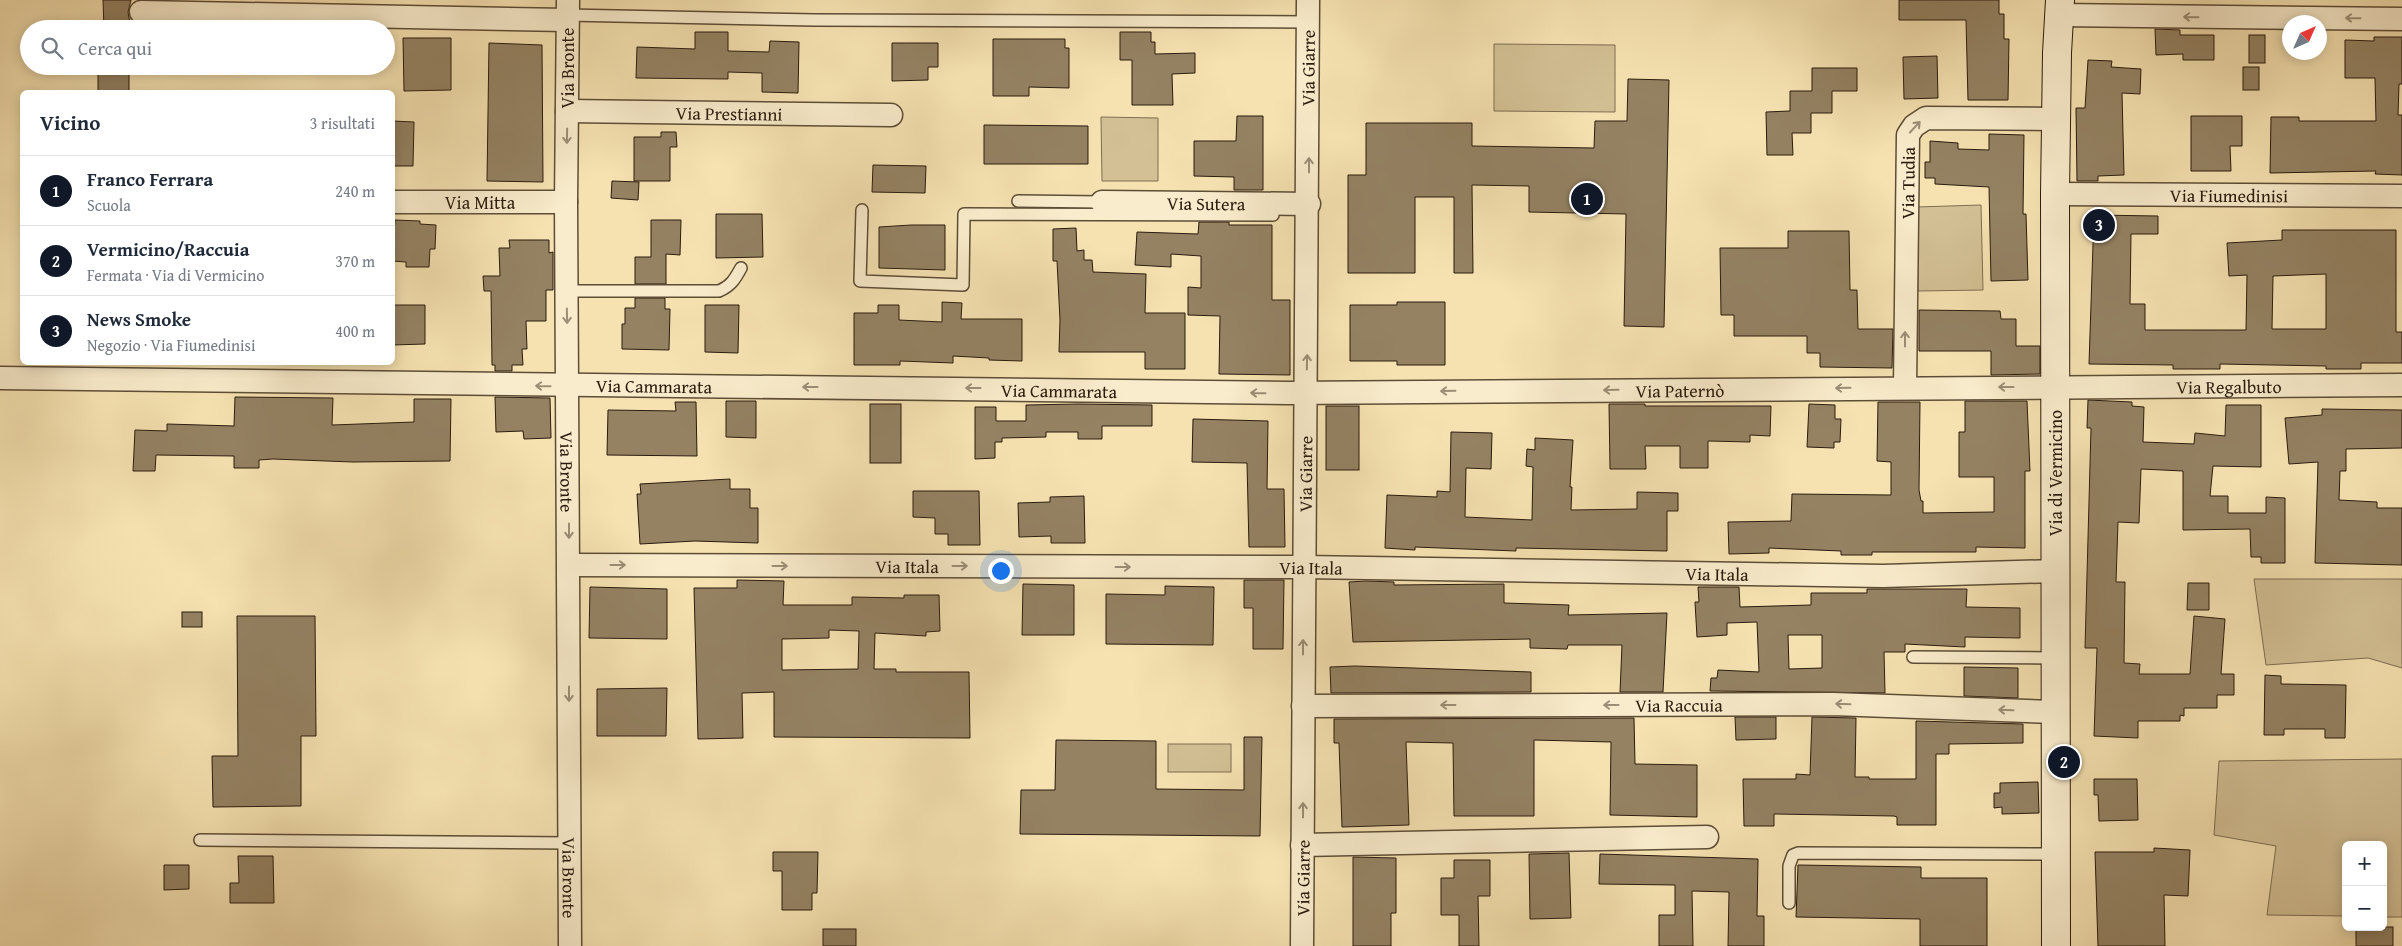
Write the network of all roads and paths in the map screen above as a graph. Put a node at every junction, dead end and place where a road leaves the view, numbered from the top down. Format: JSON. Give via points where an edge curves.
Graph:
{"nodes":[{"id":1,"x":1308,"y":0,"type":"edge"},
{"id":2,"x":2060,"y":7,"type":"edge"},
{"id":3,"x":141,"y":12,"type":"dead end"},
{"id":4,"x":568,"y":12,"type":"edge"},
{"id":5,"x":2402,"y":19,"type":"edge"},
{"id":6,"x":1308,"y":22,"type":"junction"},
{"id":7,"x":567,"y":111,"type":"junction"},
{"id":8,"x":891,"y":115,"type":"dead end"},
{"id":9,"x":2056,"y":119,"type":"junction"},
{"id":10,"x":2055,"y":194,"type":"junction"},
{"id":11,"x":2402,"y":196,"type":"edge"},
{"id":12,"x":1018,"y":201,"type":"dead end"},
{"id":13,"x":395,"y":202,"type":"edge"},
{"id":14,"x":566,"y":202,"type":"junction"},
{"id":15,"x":1102,"y":202,"type":"joint"},
{"id":16,"x":862,"y":210,"type":"dead end"},
{"id":17,"x":1309,"y":210,"type":"junction"},
{"id":18,"x":741,"y":268,"type":"dead end"},
{"id":19,"x":567,"y":291,"type":"junction"},
{"id":20,"x":0,"y":378,"type":"edge"},
{"id":21,"x":2402,"y":385,"type":"edge"},
{"id":22,"x":568,"y":386,"type":"junction"},
{"id":23,"x":2054,"y":386,"type":"junction"},
{"id":24,"x":1905,"y":387,"type":"junction"},
{"id":25,"x":1307,"y":393,"type":"junction"},
{"id":26,"x":569,"y":565,"type":"junction"},
{"id":27,"x":1304,"y":567,"type":"junction"},
{"id":28,"x":2055,"y":571,"type":"junction"},
{"id":29,"x":1913,"y":657,"type":"dead end"},
{"id":30,"x":2055,"y":658,"type":"junction"},
{"id":31,"x":1303,"y":706,"type":"junction"},
{"id":32,"x":2054,"y":712,"type":"junction"},
{"id":33,"x":1706,"y":837,"type":"dead end"},
{"id":34,"x":200,"y":840,"type":"dead end"},
{"id":35,"x":570,"y":843,"type":"junction"},
{"id":36,"x":1302,"y":845,"type":"junction"},
{"id":37,"x":2055,"y":854,"type":"junction"},
{"id":38,"x":1789,"y":903,"type":"dead end"},
{"id":39,"x":570,"y":946,"type":"edge"},
{"id":40,"x":1302,"y":946,"type":"edge"},
{"id":41,"x":2056,"y":946,"type":"edge"}],
"edges":[{"from":1,"to":6,"type":"street","name":"Via Giarre"},
{"from":5,"to":2,"type":"street","one_way":true},
{"from":2,"to":9,"type":"main road","name":"Via di Vermicino"},
{"from":3,"to":4,"type":"street"},
{"from":4,"to":6,"type":"lane","via":[[814,20]]},
{"from":4,"to":7,"type":"street","name":"Via Bronte"},
{"from":17,"to":6,"type":"street","name":"Via Giarre","one_way":true},
{"from":7,"to":8,"type":"street","name":"Via Prestianni"},
{"from":7,"to":14,"type":"street","name":"Via Bronte","one_way":true},
{"from":9,"to":10,"type":"main road","name":"Via di Vermicino"},
{"from":24,"to":9,"type":"street","name":"Via Tudia","one_way":true,"via":[[1908,135],[1926,118]]},
{"from":10,"to":11,"type":"street","name":"Via Fiumedinisi"},
{"from":10,"to":23,"type":"main road","name":"Via di Vermicino"},
{"from":12,"to":15,"type":"lane"},
{"from":13,"to":14,"type":"street","name":"Via Mitta"},
{"from":14,"to":19,"type":"street","name":"Via Bronte"},
{"from":15,"to":17,"type":"street","name":"Via Sutera"},
{"from":16,"to":17,"type":"lane","via":[[860,281],[963,285],[964,214]]},
{"from":25,"to":17,"type":"street","name":"Via Giarre","one_way":true},
{"from":18,"to":19,"type":"lane","via":[[727,288],[719,291]]},
{"from":19,"to":22,"type":"street","name":"Via Bronte","one_way":true},
{"from":22,"to":20,"type":"street","name":"Via Cammarata","one_way":true},
{"from":21,"to":23,"type":"street","name":"Via Regalbuto"},
{"from":25,"to":22,"type":"street","name":"Via Cammarata","one_way":true},
{"from":22,"to":26,"type":"street","name":"Via Bronte","one_way":true},
{"from":23,"to":24,"type":"street","name":"Via Paternò","one_way":true},
{"from":23,"to":28,"type":"main road","name":"Via di Vermicino"},
{"from":24,"to":25,"type":"street","name":"Via Paternò","one_way":true},
{"from":25,"to":27,"type":"street","name":"Via Giarre"},
{"from":26,"to":27,"type":"street","name":"Via Itala","one_way":true},
{"from":26,"to":35,"type":"street","name":"Via Bronte","one_way":true},
{"from":27,"to":28,"type":"street","name":"Via Itala","via":[[1883,576]]},
{"from":31,"to":27,"type":"street","name":"Via Giarre","one_way":true},
{"from":28,"to":30,"type":"main road","name":"Via di Vermicino"},
{"from":29,"to":30,"type":"lane"},
{"from":30,"to":32,"type":"main road","name":"Via di Vermicino"},
{"from":32,"to":31,"type":"street","name":"Via Raccuia","one_way":true,"via":[[1833,704]]},
{"from":36,"to":31,"type":"street","name":"Via Giarre","one_way":true},
{"from":32,"to":37,"type":"main road","name":"Via di Vermicino"},
{"from":33,"to":36,"type":"street"},
{"from":34,"to":35,"type":"lane"},
{"from":35,"to":39,"type":"street","name":"Via Bronte"},
{"from":36,"to":40,"type":"street","name":"Via Giarre"},
{"from":37,"to":38,"type":"lane","via":[[1798,852],[1793,855],[1789,866]]},
{"from":37,"to":41,"type":"main road","name":"Via di Vermicino"}]}
